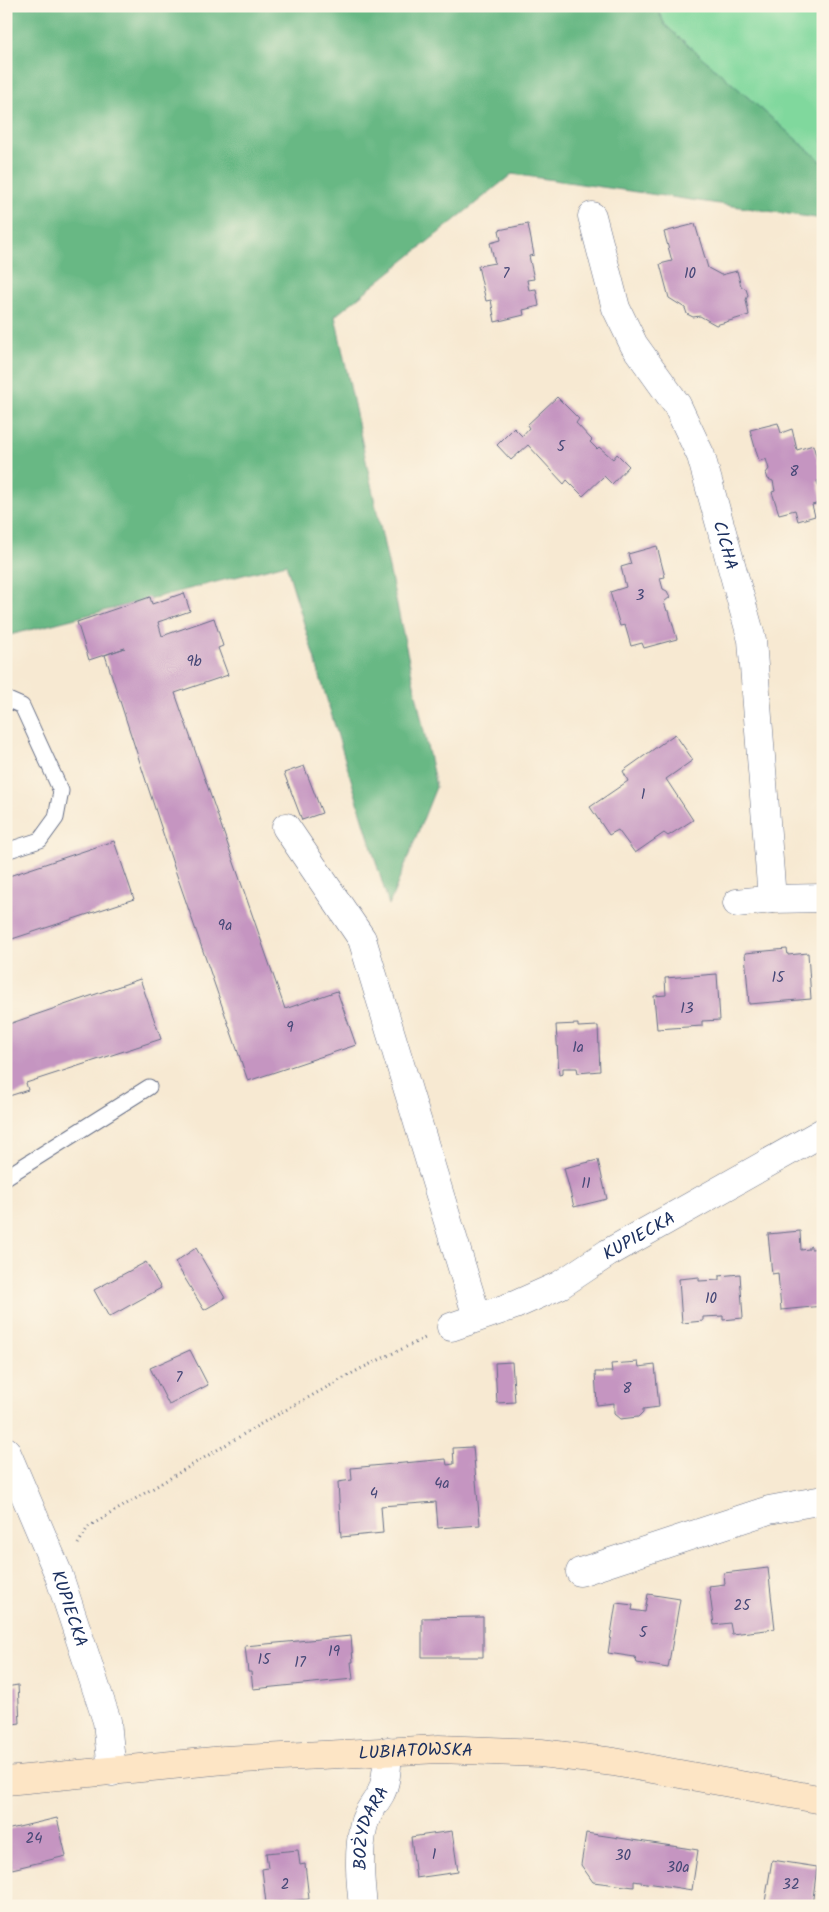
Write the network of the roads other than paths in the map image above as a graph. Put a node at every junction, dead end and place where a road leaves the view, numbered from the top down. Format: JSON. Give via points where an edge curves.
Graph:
{"nodes":[{"id":1,"x":592,"y":216,"type":"dead end"},
{"id":2,"x":6,"y":699,"type":"edge"},
{"id":3,"x":286,"y":827,"type":"dead end"},
{"id":4,"x":6,"y":851,"type":"edge"},
{"id":5,"x":823,"y":898,"type":"edge"},
{"id":6,"x":772,"y":899,"type":"junction"},
{"id":7,"x":737,"y":903,"type":"dead end"},
{"id":8,"x":149,"y":1087,"type":"dead end"},
{"id":9,"x":823,"y":1132,"type":"edge"},
{"id":10,"x":6,"y":1177,"type":"edge"},
{"id":11,"x":477,"y":1317,"type":"junction"},
{"id":12,"x":451,"y":1328,"type":"road end"},
{"id":13,"x":6,"y":1451,"type":"edge"},
{"id":14,"x":823,"y":1500,"type":"edge"},
{"id":15,"x":580,"y":1572,"type":"dead end"},
{"id":16,"x":388,"y":1751,"type":"junction"},
{"id":17,"x":112,"y":1772,"type":"junction"},
{"id":18,"x":6,"y":1781,"type":"edge"},
{"id":19,"x":823,"y":1800,"type":"edge"},
{"id":20,"x":362,"y":1906,"type":"edge"}],
"edges":[{"from":1,"to":6,"type":"street","name":"CICHA","via":[[616,308],[634,345],[677,405],[701,456],[752,640]]},
{"from":2,"to":4,"type":"lane","via":[[22,706],[61,791],[56,818],[40,840]]},
{"from":3,"to":11,"type":"street","via":[[362,939]]},
{"from":5,"to":6,"type":"street"},
{"from":6,"to":7,"type":"street"},
{"from":8,"to":10,"type":"lane"},
{"from":9,"to":11,"type":"street","name":"KUPIECKA","via":[[608,1252],[560,1285],[515,1306]]},
{"from":11,"to":12,"type":"street","name":"KUPIECKA"},
{"from":13,"to":17,"type":"street","name":"KUPIECKA","via":[[58,1573],[107,1720]]},
{"from":14,"to":15,"type":"street","via":[[768,1510]]},
{"from":16,"to":17,"type":"street","name":"LUBIATOWSKA","via":[[224,1760]]},
{"from":16,"to":19,"type":"street","name":"LUBIATOWSKA","via":[[439,1749],[541,1753],[614,1762]]},
{"from":16,"to":20,"type":"street","name":"BOŻYDARA","via":[[381,1793],[369,1809],[363,1827],[359,1859]]},
{"from":17,"to":18,"type":"street","name":"LUBIATOWSKA"}]}
